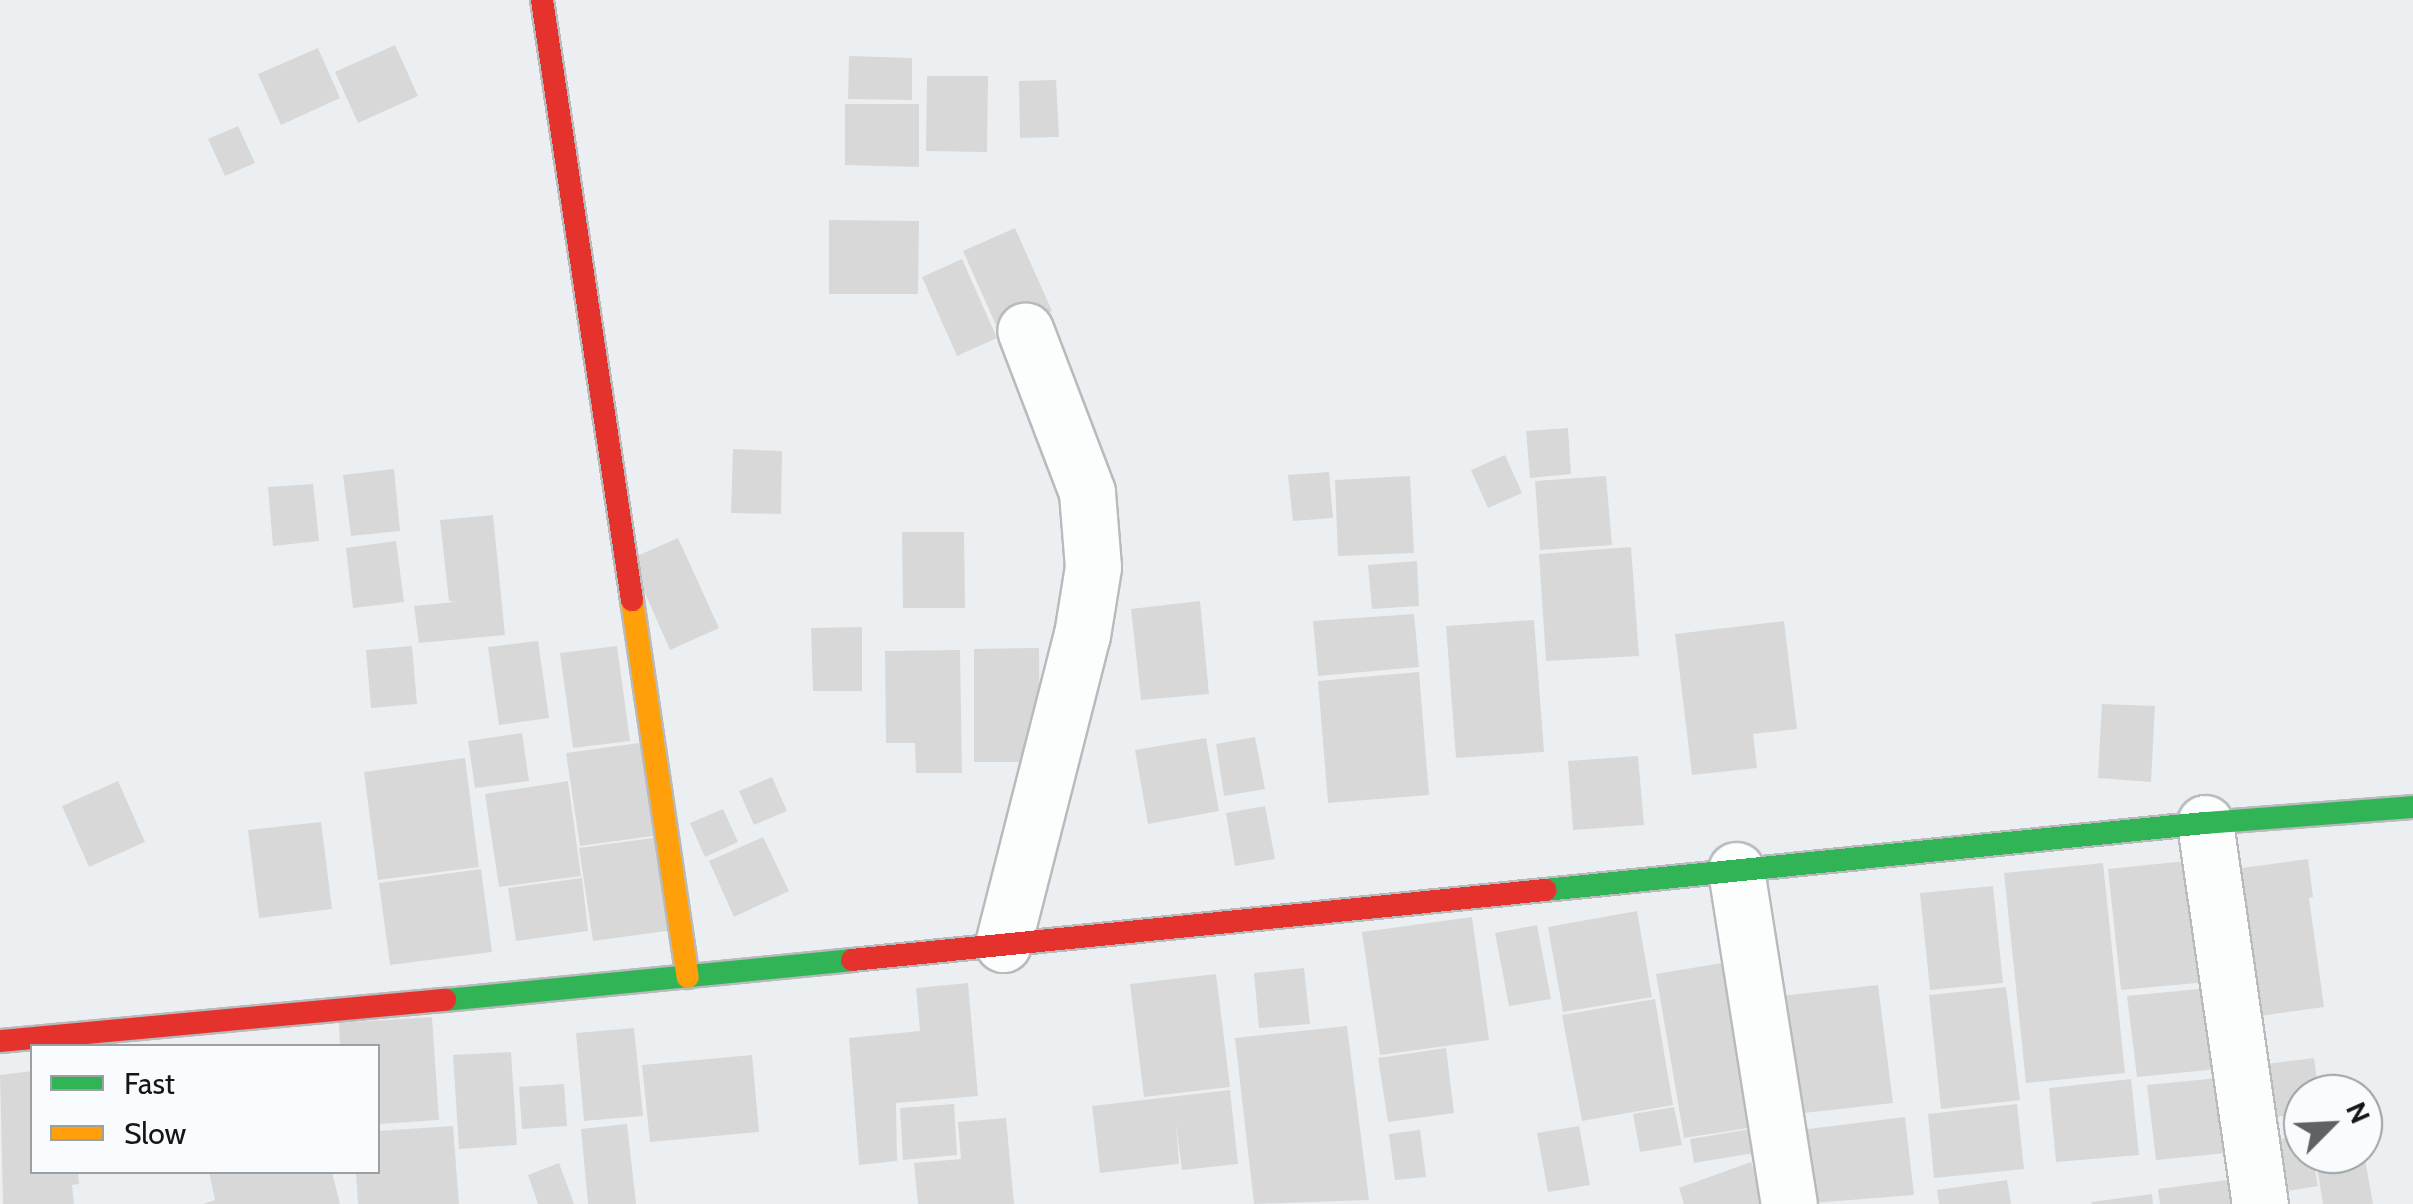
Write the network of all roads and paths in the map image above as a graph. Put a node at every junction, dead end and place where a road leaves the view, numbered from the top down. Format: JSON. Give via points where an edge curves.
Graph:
{"nodes":[{"id":1,"x":542,"y":0,"type":"edge"},
{"id":2,"x":1025,"y":330,"type":"dead end"},
{"id":3,"x":2413,"y":806,"type":"edge"},
{"id":4,"x":2204,"y":823,"type":"junction"},
{"id":5,"x":1736,"y":870,"type":"junction"},
{"id":6,"x":1003,"y":944,"type":"junction"},
{"id":7,"x":688,"y":978,"type":"junction"},
{"id":8,"x":0,"y":1041,"type":"edge"},
{"id":9,"x":1789,"y":1204,"type":"edge"},
{"id":10,"x":2260,"y":1204,"type":"edge"}],
"edges":[{"from":1,"to":7,"type":"street"},
{"from":2,"to":6,"type":"street","via":[[1087,492],[1093,567],[1082,635]]},
{"from":3,"to":4,"type":"street"},
{"from":4,"to":5,"type":"street"},
{"from":4,"to":10,"type":"street"},
{"from":5,"to":6,"type":"street"},
{"from":5,"to":9,"type":"street"},
{"from":6,"to":7,"type":"street"},
{"from":7,"to":8,"type":"street"}]}
